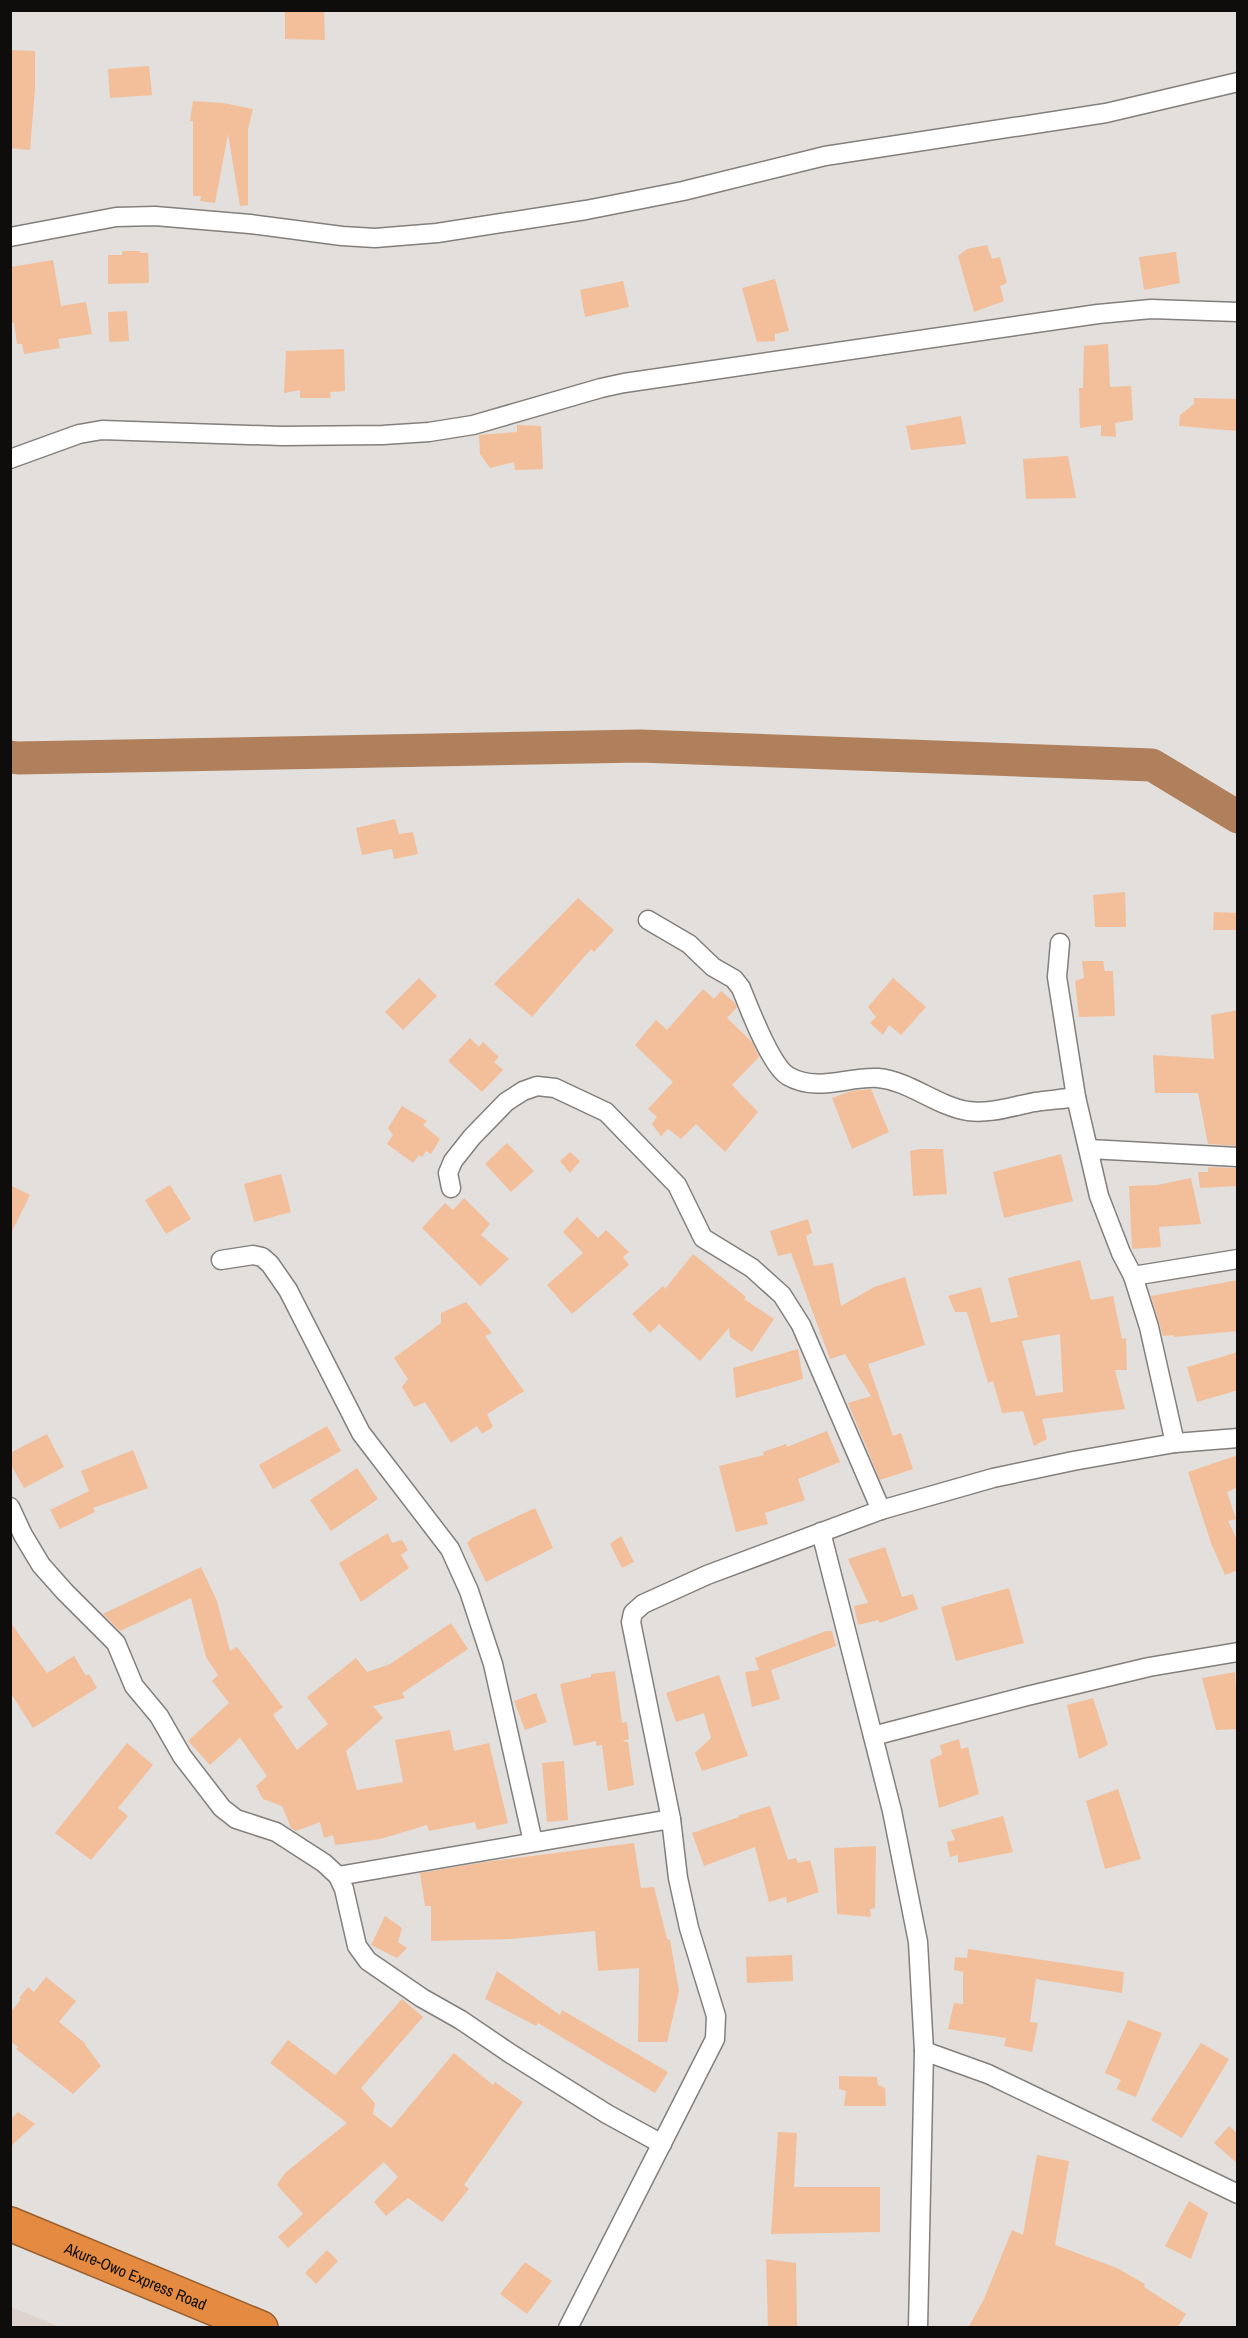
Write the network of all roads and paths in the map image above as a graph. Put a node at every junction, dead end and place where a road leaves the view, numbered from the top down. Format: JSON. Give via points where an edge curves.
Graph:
{"nodes":[{"id":1,"x":1238,"y":82,"type":"edge"},
{"id":2,"x":10,"y":237,"type":"edge"},
{"id":3,"x":1238,"y":312,"type":"edge"},
{"id":4,"x":10,"y":459,"type":"edge"},
{"id":5,"x":648,"y":920,"type":"dead end"},
{"id":6,"x":1060,"y":943,"type":"dead end"},
{"id":7,"x":1076,"y":1097,"type":"junction"},
{"id":8,"x":1089,"y":1149,"type":"junction"},
{"id":9,"x":1238,"y":1157,"type":"edge"},
{"id":10,"x":451,"y":1188,"type":"dead end"},
{"id":11,"x":1238,"y":1259,"type":"edge"},
{"id":12,"x":221,"y":1260,"type":"dead end"},
{"id":13,"x":1134,"y":1276,"type":"junction"},
{"id":14,"x":1238,"y":1438,"type":"edge"},
{"id":15,"x":1175,"y":1443,"type":"junction"},
{"id":16,"x":10,"y":1507,"type":"edge"},
{"id":17,"x":881,"y":1510,"type":"junction"},
{"id":18,"x":821,"y":1532,"type":"junction"},
{"id":19,"x":1238,"y":1652,"type":"edge"},
{"id":20,"x":873,"y":1736,"type":"junction"},
{"id":21,"x":671,"y":1819,"type":"junction"},
{"id":22,"x":533,"y":1842,"type":"junction"},
{"id":23,"x":338,"y":1876,"type":"junction"},
{"id":24,"x":924,"y":2051,"type":"junction"},
{"id":25,"x":662,"y":2144,"type":"junction"},
{"id":26,"x":1238,"y":2194,"type":"edge"},
{"id":27,"x":10,"y":2224,"type":"edge"},
{"id":28,"x":261,"y":2328,"type":"edge"},
{"id":29,"x":568,"y":2328,"type":"edge"},
{"id":30,"x":918,"y":2328,"type":"edge"}],
"edges":[{"from":1,"to":2,"type":"street","via":[[1106,113],[825,156],[683,191],[436,233],[375,238],[155,216],[116,217]]},
{"from":3,"to":4,"type":"street","via":[[1151,309],[1098,314],[730,367],[601,388],[473,425],[429,432],[282,436],[102,430],[79,434]]},
{"from":5,"to":7,"type":"street","via":[[689,944],[713,967],[734,979],[778,1068],[787,1076],[824,1085],[876,1078],[968,1111],[989,1112]]},
{"from":6,"to":7,"type":"street","via":[[1057,977]]},
{"from":7,"to":8,"type":"street"},
{"from":8,"to":9,"type":"street"},
{"from":8,"to":13,"type":"street","via":[[1099,1196]]},
{"from":10,"to":17,"type":"street","via":[[448,1173],[453,1161],[506,1102],[523,1091],[537,1086],[555,1088],[606,1112],[677,1185],[704,1238],[752,1268],[782,1295],[801,1325]]},
{"from":11,"to":13,"type":"street"},
{"from":12,"to":22,"type":"street","via":[[254,1255],[270,1264],[288,1290],[361,1433],[450,1549],[469,1591],[493,1664]]},
{"from":13,"to":15,"type":"street"},
{"from":14,"to":15,"type":"street"},
{"from":15,"to":17,"type":"street","via":[[993,1478]]},
{"from":16,"to":23,"type":"street","via":[[41,1564],[116,1642],[134,1686],[222,1808],[236,1819],[276,1832]]},
{"from":17,"to":18,"type":"street"},
{"from":18,"to":20,"type":"street"},
{"from":18,"to":21,"type":"street","via":[[707,1575],[643,1604],[633,1613],[631,1622]]},
{"from":19,"to":20,"type":"street","via":[[1138,1669]]},
{"from":20,"to":24,"type":"street","via":[[918,1942]]},
{"from":21,"to":22,"type":"street"},
{"from":21,"to":25,"type":"street","via":[[678,1878],[716,2028],[715,2039]]},
{"from":22,"to":23,"type":"street"},
{"from":23,"to":25,"type":"street","via":[[357,1946],[368,1961],[607,2114]]},
{"from":24,"to":26,"type":"street","via":[[988,2074]]},
{"from":24,"to":30,"type":"street"},
{"from":25,"to":29,"type":"street"},
{"from":27,"to":28,"type":"highway","name":"Akure-Owo Express Road"}]}
